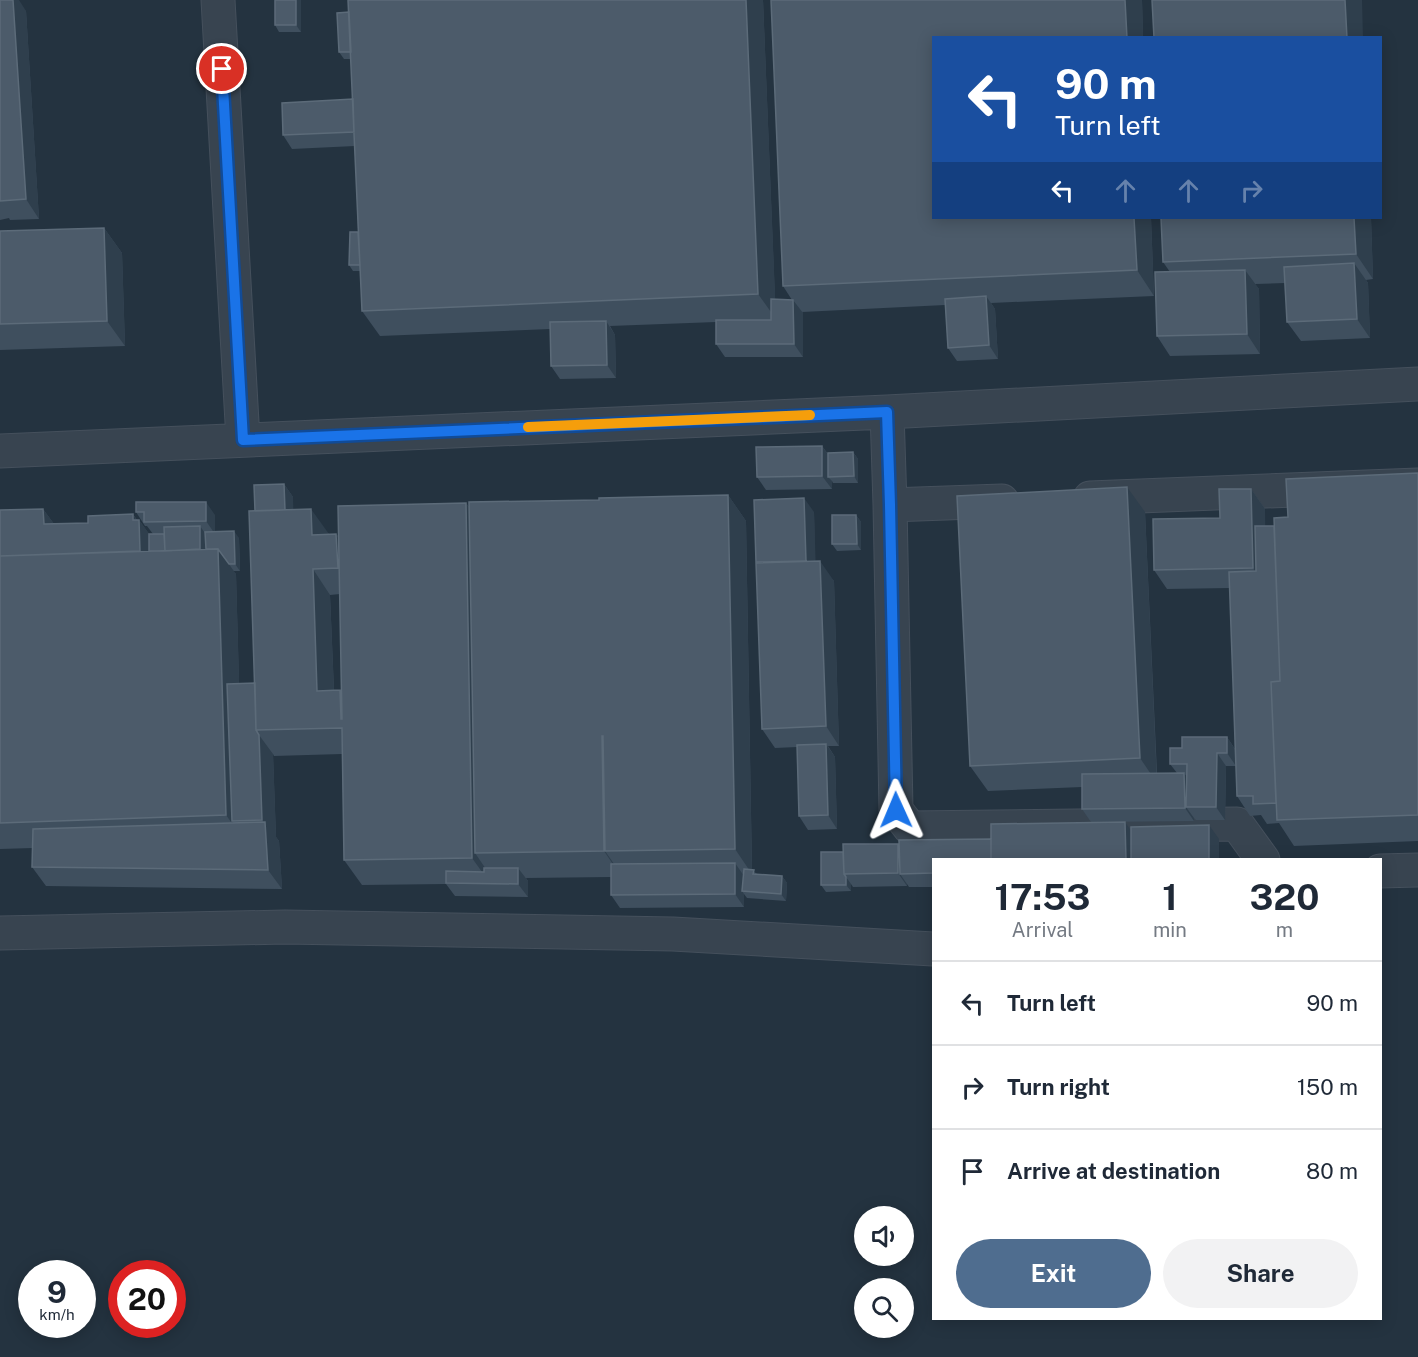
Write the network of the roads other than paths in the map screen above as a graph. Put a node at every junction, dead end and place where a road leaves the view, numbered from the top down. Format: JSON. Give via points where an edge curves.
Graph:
{"nodes":[{"id":1,"x":218,"y":0,"type":"edge"},
{"id":2,"x":1418,"y":384,"type":"edge"},
{"id":3,"x":887,"y":412,"type":"junction"},
{"id":4,"x":243,"y":440,"type":"junction"},
{"id":5,"x":0,"y":450,"type":"edge"},
{"id":6,"x":1418,"y":485,"type":"edge"},
{"id":7,"x":1066,"y":499,"type":"edge"},
{"id":8,"x":1031,"y":500,"type":"edge"},
{"id":9,"x":890,"y":505,"type":"junction"},
{"id":10,"x":1262,"y":858,"type":"edge"},
{"id":11,"x":1418,"y":870,"type":"edge"},
{"id":12,"x":1382,"y":871,"type":"edge"},
{"id":13,"x":0,"y":933,"type":"edge"},
{"id":14,"x":932,"y":949,"type":"edge"}],
"edges":[{"from":1,"to":4,"type":"lane"},
{"from":2,"to":3,"type":"lane"},
{"from":3,"to":4,"type":"lane"},
{"from":3,"to":9,"type":"lane"},
{"from":4,"to":5,"type":"lane"},
{"from":6,"to":7,"type":"lane"},
{"from":8,"to":9,"type":"lane"},
{"from":9,"to":10,"type":"lane","via":[[896,810],[910,828],[1237,825]]},
{"from":11,"to":12,"type":"lane"},
{"from":13,"to":14,"type":"lane","via":[[285,927],[662,933]]}]}
